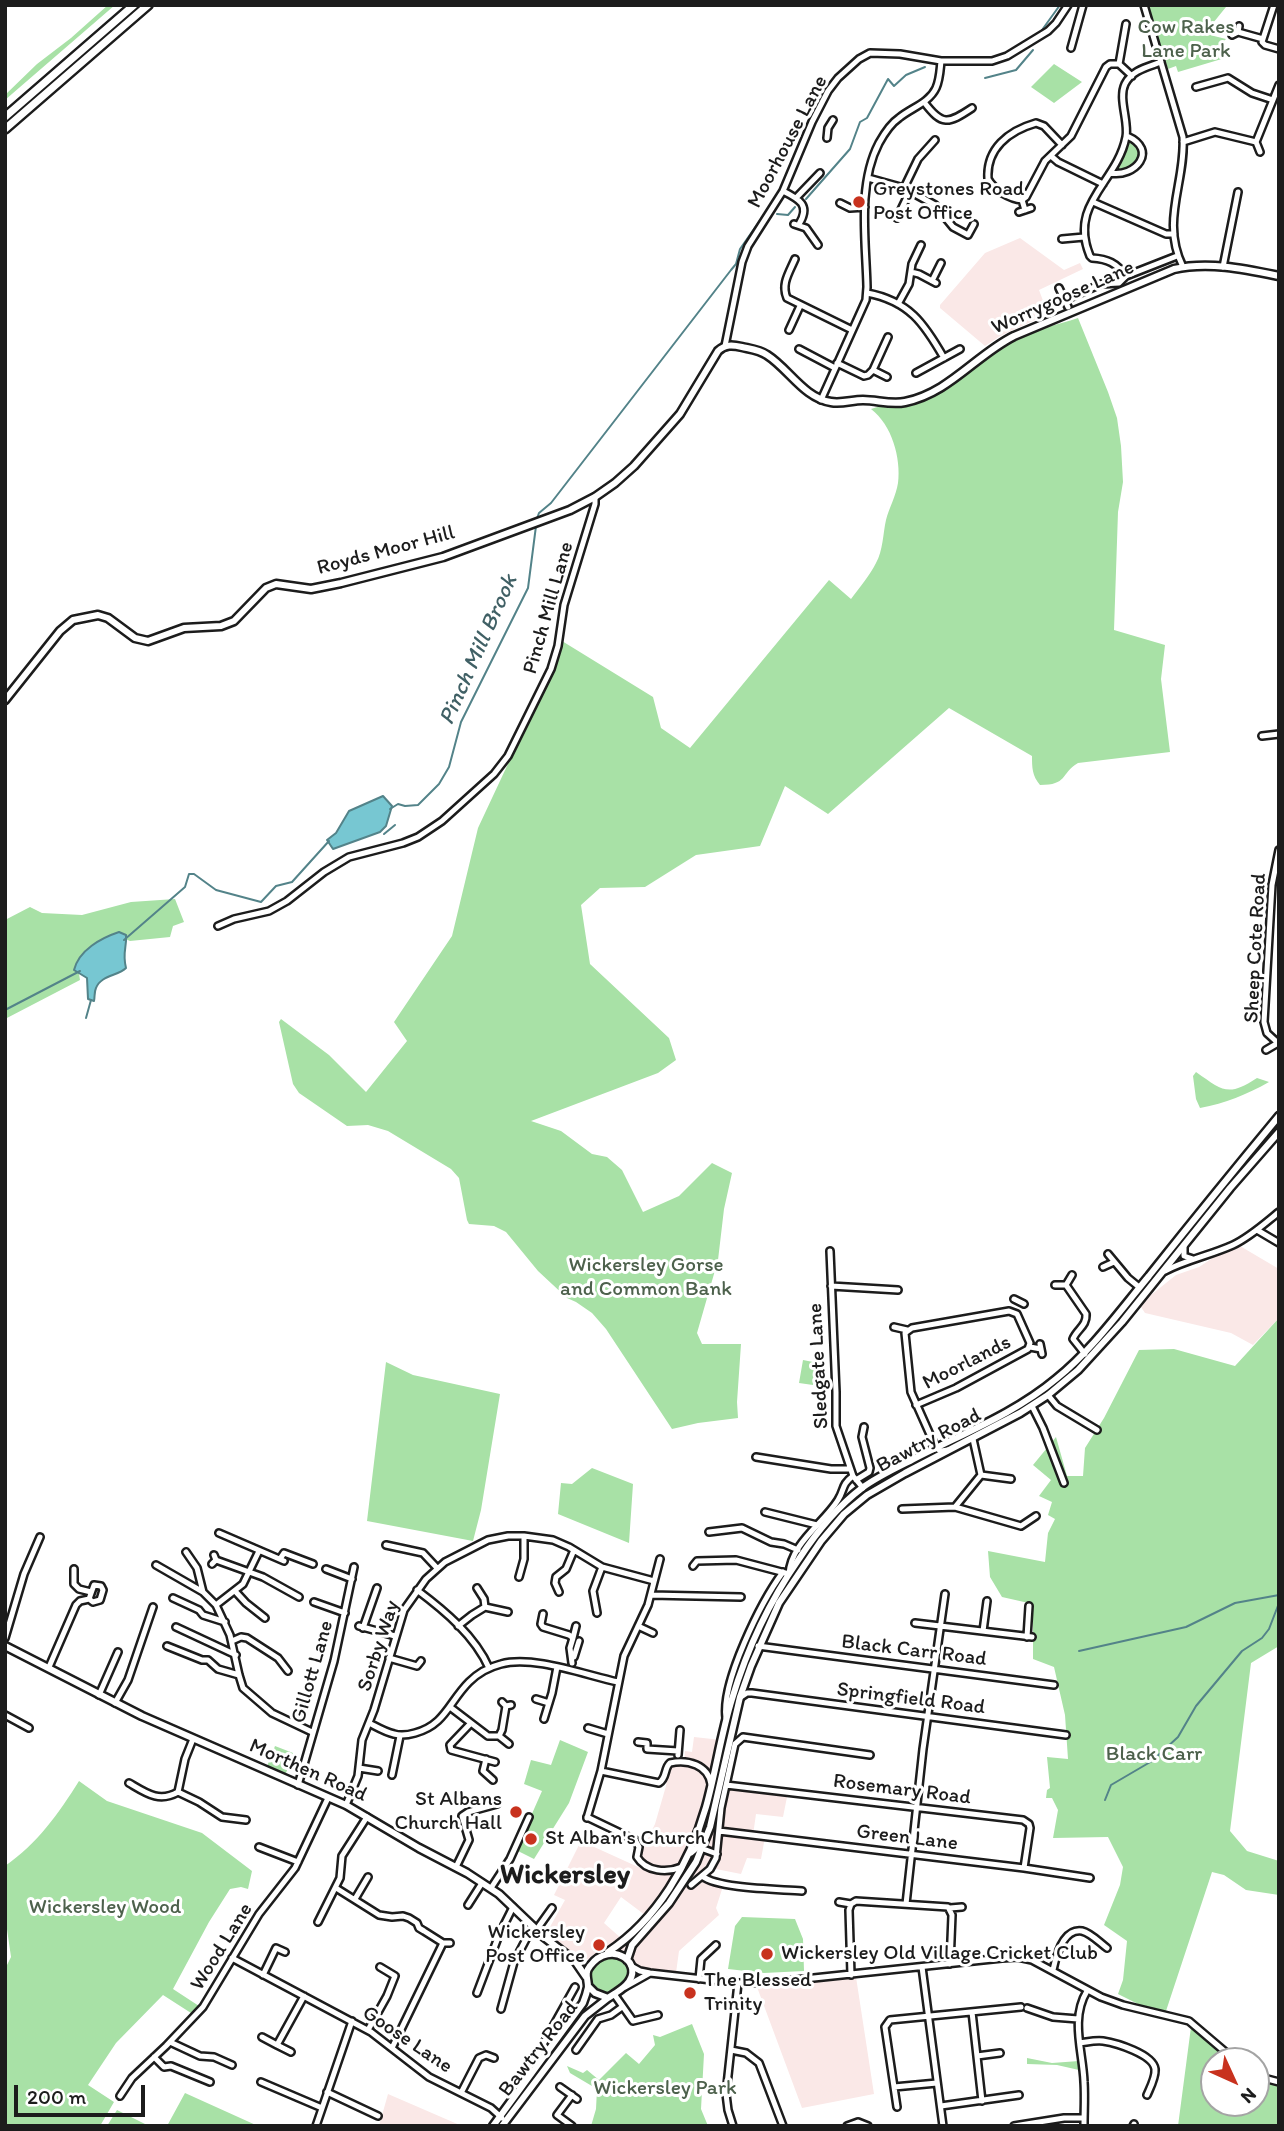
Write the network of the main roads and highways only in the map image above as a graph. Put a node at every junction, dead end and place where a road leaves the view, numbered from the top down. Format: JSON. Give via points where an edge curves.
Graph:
{"nodes":[{"id":1,"x":134,"y":5,"type":"edge"},
{"id":2,"x":148,"y":5,"type":"edge"},
{"id":3,"x":5,"y":117,"type":"edge"},
{"id":4,"x":5,"y":129,"type":"edge"},
{"id":5,"x":1279,"y":276,"type":"edge"},
{"id":6,"x":725,"y":346,"type":"joint"},
{"id":7,"x":5,"y":699,"type":"edge"},
{"id":8,"x":1279,"y":1116,"type":"edge"},
{"id":9,"x":1279,"y":1132,"type":"edge"},
{"id":10,"x":1087,"y":1355,"type":"junction"},
{"id":11,"x":928,"y":1461,"type":"junction"},
{"id":12,"x":908,"y":1462,"type":"junction"},
{"id":13,"x":763,"y":1632,"type":"junction"},
{"id":14,"x":755,"y":1645,"type":"junction"},
{"id":15,"x":5,"y":1646,"type":"edge"},
{"id":16,"x":608,"y":1952,"type":"junction"},
{"id":17,"x":575,"y":1961,"type":"junction"},
{"id":18,"x":594,"y":1962,"type":"junction"},
{"id":19,"x":629,"y":1963,"type":"junction"},
{"id":20,"x":586,"y":1977,"type":"junction"},
{"id":21,"x":588,"y":1986,"type":"junction"},
{"id":22,"x":611,"y":1996,"type":"junction"},
{"id":23,"x":493,"y":2126,"type":"edge"},
{"id":24,"x":502,"y":2126,"type":"edge"}],
"edges":[{"from":1,"to":3,"type":"highway"},
{"from":2,"to":4,"type":"highway"},
{"from":5,"to":6,"type":"main road","name":"Worrygoose Lane","via":[[1223,267],[1183,267],[1162,273],[1003,342],[947,384],[913,400],[891,403],[821,400],[767,355]]},
{"from":6,"to":7,"type":"main road","name":"Royds Moor Hill","via":[[680,414],[634,466],[595,497],[443,557],[311,589],[276,584],[226,624],[184,628],[148,642],[103,616],[73,620]]},
{"from":8,"to":10,"type":"main road","name":"Bawtry Road"},
{"from":9,"to":10,"type":"main road","name":"Bawtry Road"},
{"from":10,"to":11,"type":"main road","name":"Bawtry Road","via":[[1032,1406]]},
{"from":10,"to":12,"type":"main road","name":"Bawtry Road","via":[[1036,1395]]},
{"from":11,"to":12,"type":"main road","via":[[924,1457]]},
{"from":11,"to":13,"type":"main road","name":"Bawtry Road","via":[[876,1489],[844,1514],[804,1564]]},
{"from":12,"to":13,"type":"main road","name":"Bawtry Road","via":[[863,1488],[826,1523],[786,1573]]},
{"from":13,"to":14,"type":"main road","name":"Bawtry Road"},
{"from":14,"to":16,"type":"main road","name":"Bawtry Road","via":[[736,1684],[704,1813],[683,1865],[645,1921]]},
{"from":14,"to":19,"type":"main road","name":"Bawtry Road","via":[[702,1848],[674,1896],[632,1945]]},
{"from":15,"to":17,"type":"main road","name":"Morthen Road","via":[[114,1703],[346,1805],[491,1888]]},
{"from":16,"to":18,"type":"main road"},
{"from":16,"to":19,"type":"main road"},
{"from":17,"to":18,"type":"main road"},
{"from":17,"to":20,"type":"main road","name":"Morthen Road"},
{"from":18,"to":20,"type":"main road"},
{"from":19,"to":22,"type":"main road","via":[[632,1975],[625,1987]]},
{"from":20,"to":21,"type":"main road"},
{"from":21,"to":22,"type":"main road","via":[[595,1993]]},
{"from":21,"to":23,"type":"main road","name":"Bawtry Road","via":[[583,2003]]},
{"from":22,"to":24,"type":"main road","name":"Bawtry Road","via":[[585,2016]]}]}
